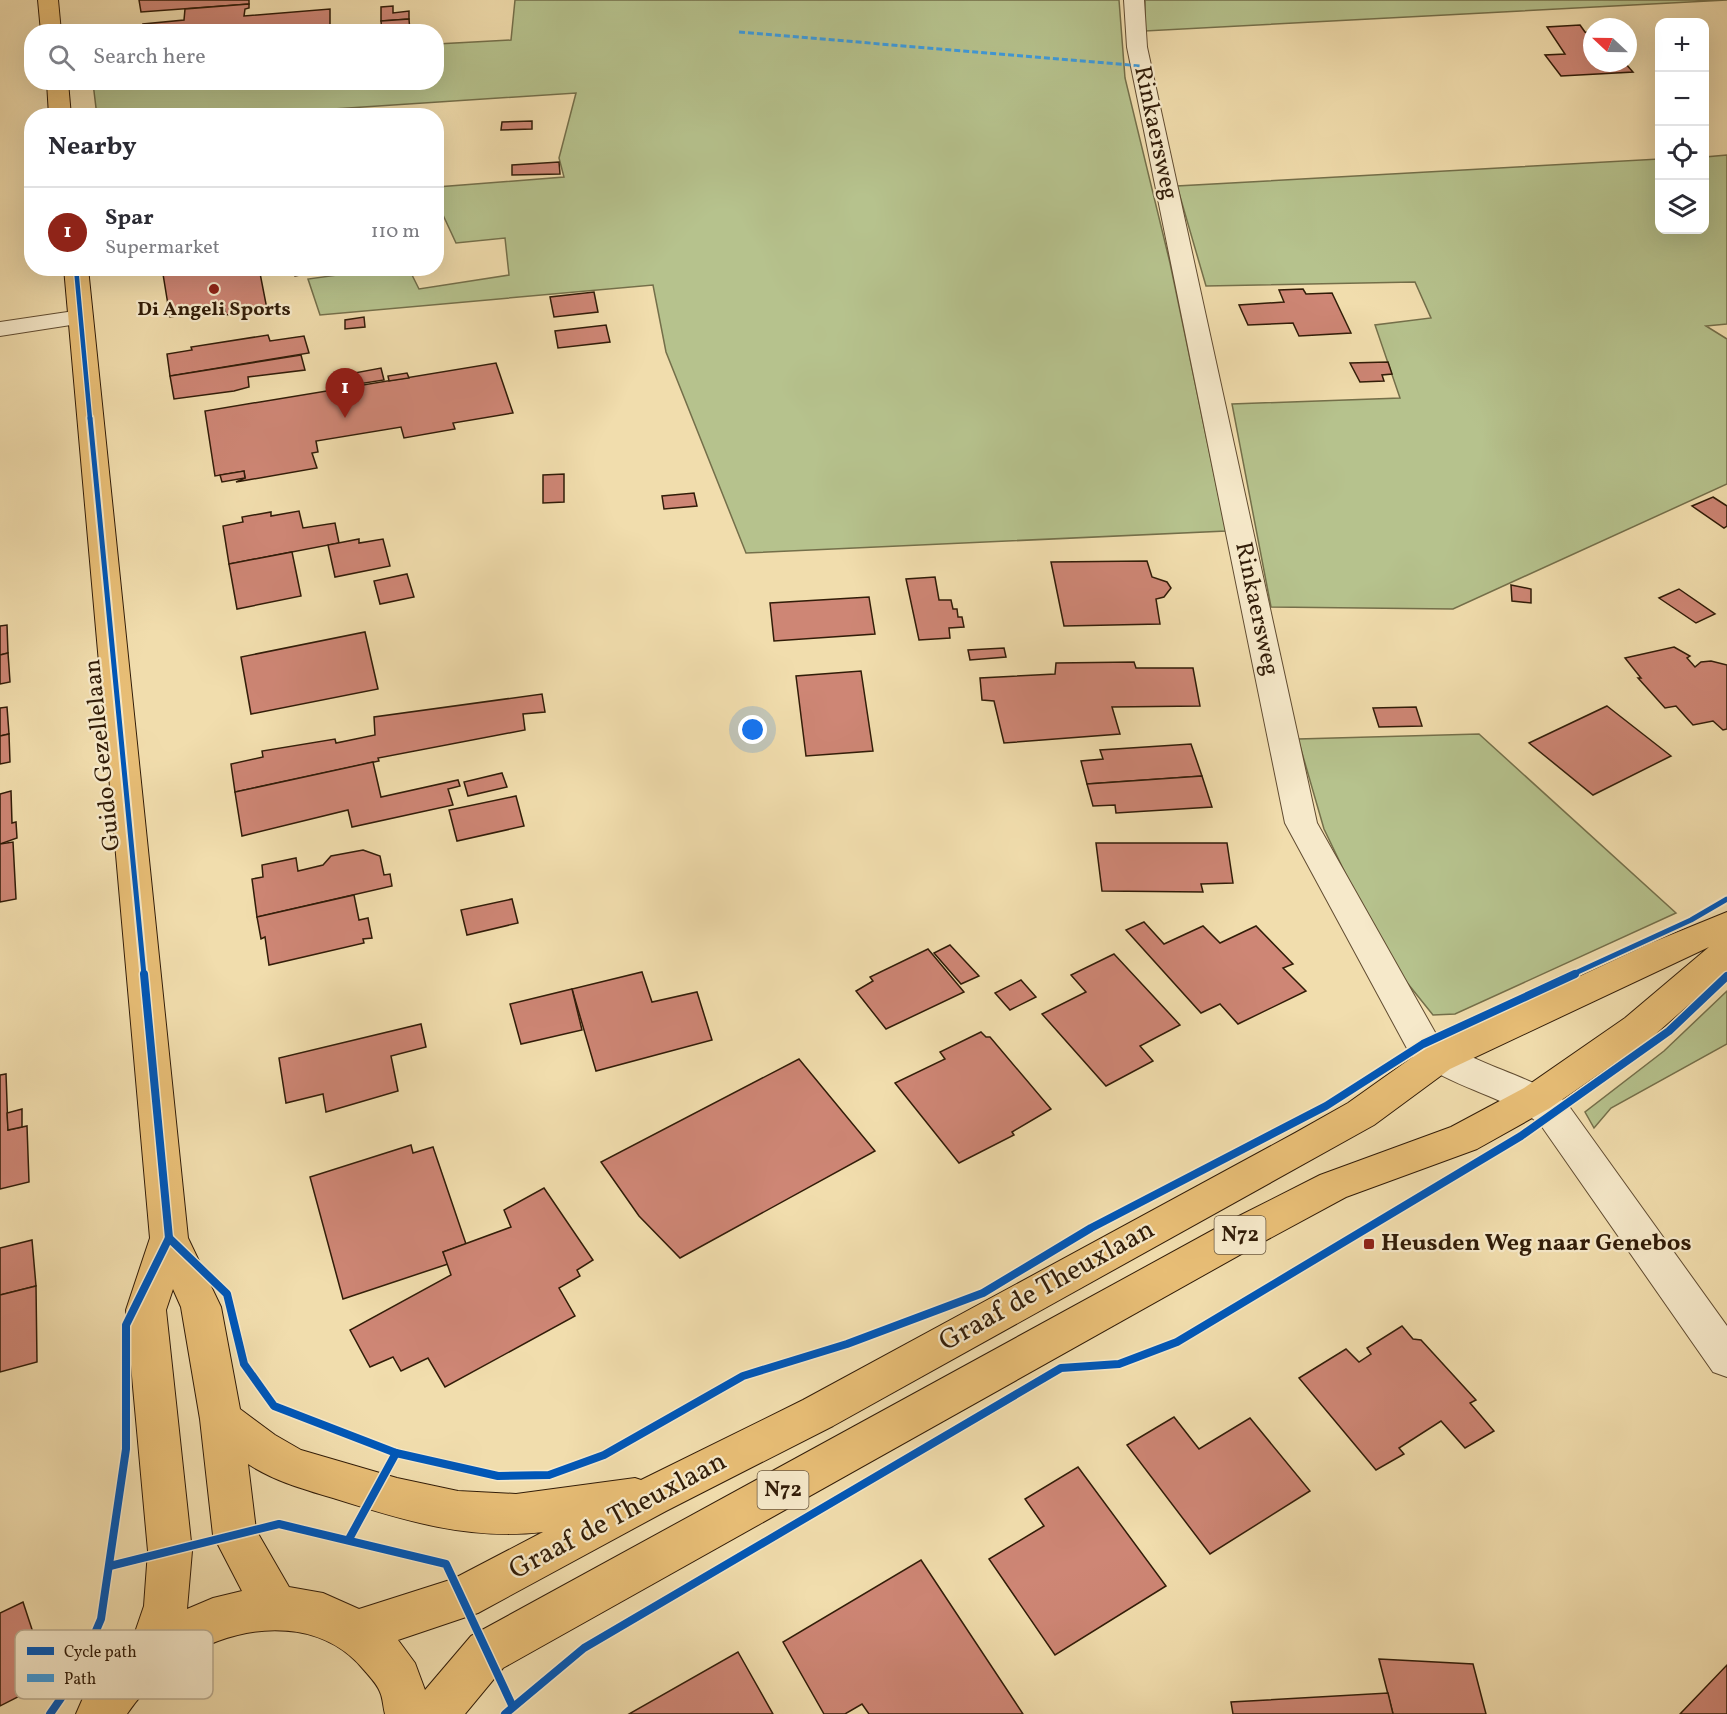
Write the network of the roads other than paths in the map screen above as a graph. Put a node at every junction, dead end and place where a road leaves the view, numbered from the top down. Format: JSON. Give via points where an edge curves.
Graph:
{"nodes":[{"id":1,"x":48,"y":0,"type":"edge"},
{"id":2,"x":1134,"y":0,"type":"edge"},
{"id":3,"x":50,"y":24,"type":"edge"},
{"id":4,"x":58,"y":90,"type":"edge"},
{"id":5,"x":59,"y":108,"type":"edge"},
{"id":6,"x":77,"y":276,"type":"edge"},
{"id":7,"x":81,"y":317,"type":"junction"},
{"id":8,"x":0,"y":329,"type":"edge"},
{"id":9,"x":1727,"y":925,"type":"edge"},
{"id":10,"x":1727,"y":951,"type":"edge"},
{"id":11,"x":1437,"y":1059,"type":"junction"},
{"id":12,"x":1545,"y":1106,"type":"junction"},
{"id":13,"x":169,"y":1239,"type":"junction"},
{"id":14,"x":1727,"y":1359,"type":"edge"},
{"id":15,"x":221,"y":1419,"type":"junction"},
{"id":16,"x":651,"y":1497,"type":"junction"},
{"id":17,"x":276,"y":1607,"type":"junction"},
{"id":18,"x":158,"y":1630,"type":"edge"},
{"id":19,"x":191,"y":1630,"type":"edge"},
{"id":20,"x":358,"y":1631,"type":"junction"},
{"id":21,"x":107,"y":1699,"type":"edge"},
{"id":22,"x":99,"y":1714,"type":"edge"},
{"id":23,"x":408,"y":1714,"type":"edge"},
{"id":24,"x":435,"y":1714,"type":"edge"}],
"edges":[{"from":1,"to":3,"type":"main road"},
{"from":2,"to":11,"type":"street","name":"Rinkaersweg","via":[[1137,47],[1301,823],[1423,1044]]},
{"from":4,"to":5,"type":"main road"},
{"from":6,"to":7,"type":"main road","name":"Guido Gezellelaan"},
{"from":7,"to":8,"type":"street"},
{"from":7,"to":13,"type":"main road","name":"Guido Gezellelaan"},
{"from":9,"to":11,"type":"main road","name":"Graaf de Theuxlaan","number":"N72"},
{"from":10,"to":12,"type":"main road","name":"Graaf de Theuxlaan","number":"N72"},
{"from":11,"to":12,"type":"street"},
{"from":11,"to":16,"type":"main road","name":"Graaf de Theuxlaan","number":"N72","via":[[1361,1114],[1308,1144],[818,1413]]},
{"from":12,"to":14,"type":"street"},
{"from":12,"to":24,"type":"main road","name":"Graaf de Theuxlaan","number":"N72","via":[[1333,1186],[1247,1231],[488,1652]]},
{"from":13,"to":15,"type":"main road","name":"Guido Gezellelaan","via":[[201,1307]]},
{"from":13,"to":18,"type":"main road","name":"Guido Gezellelaan","via":[[146,1310],[170,1551],[166,1606]]},
{"from":15,"to":16,"type":"main road","via":[[253,1445],[287,1464],[459,1512],[498,1515]]},
{"from":15,"to":17,"type":"main road","name":"Guido Gezellelaan","via":[[235,1534]]},
{"from":16,"to":20,"type":"main road","name":"Graaf de Theuxlaan","number":"N72","via":[[462,1598]]},
{"from":17,"to":19,"type":"main road","via":[[212,1618]]},
{"from":17,"to":20,"type":"main road","via":[[320,1613]]},
{"from":20,"to":23,"type":"main road","via":[[397,1676]]},
{"from":21,"to":22,"type":"main road"}]}
